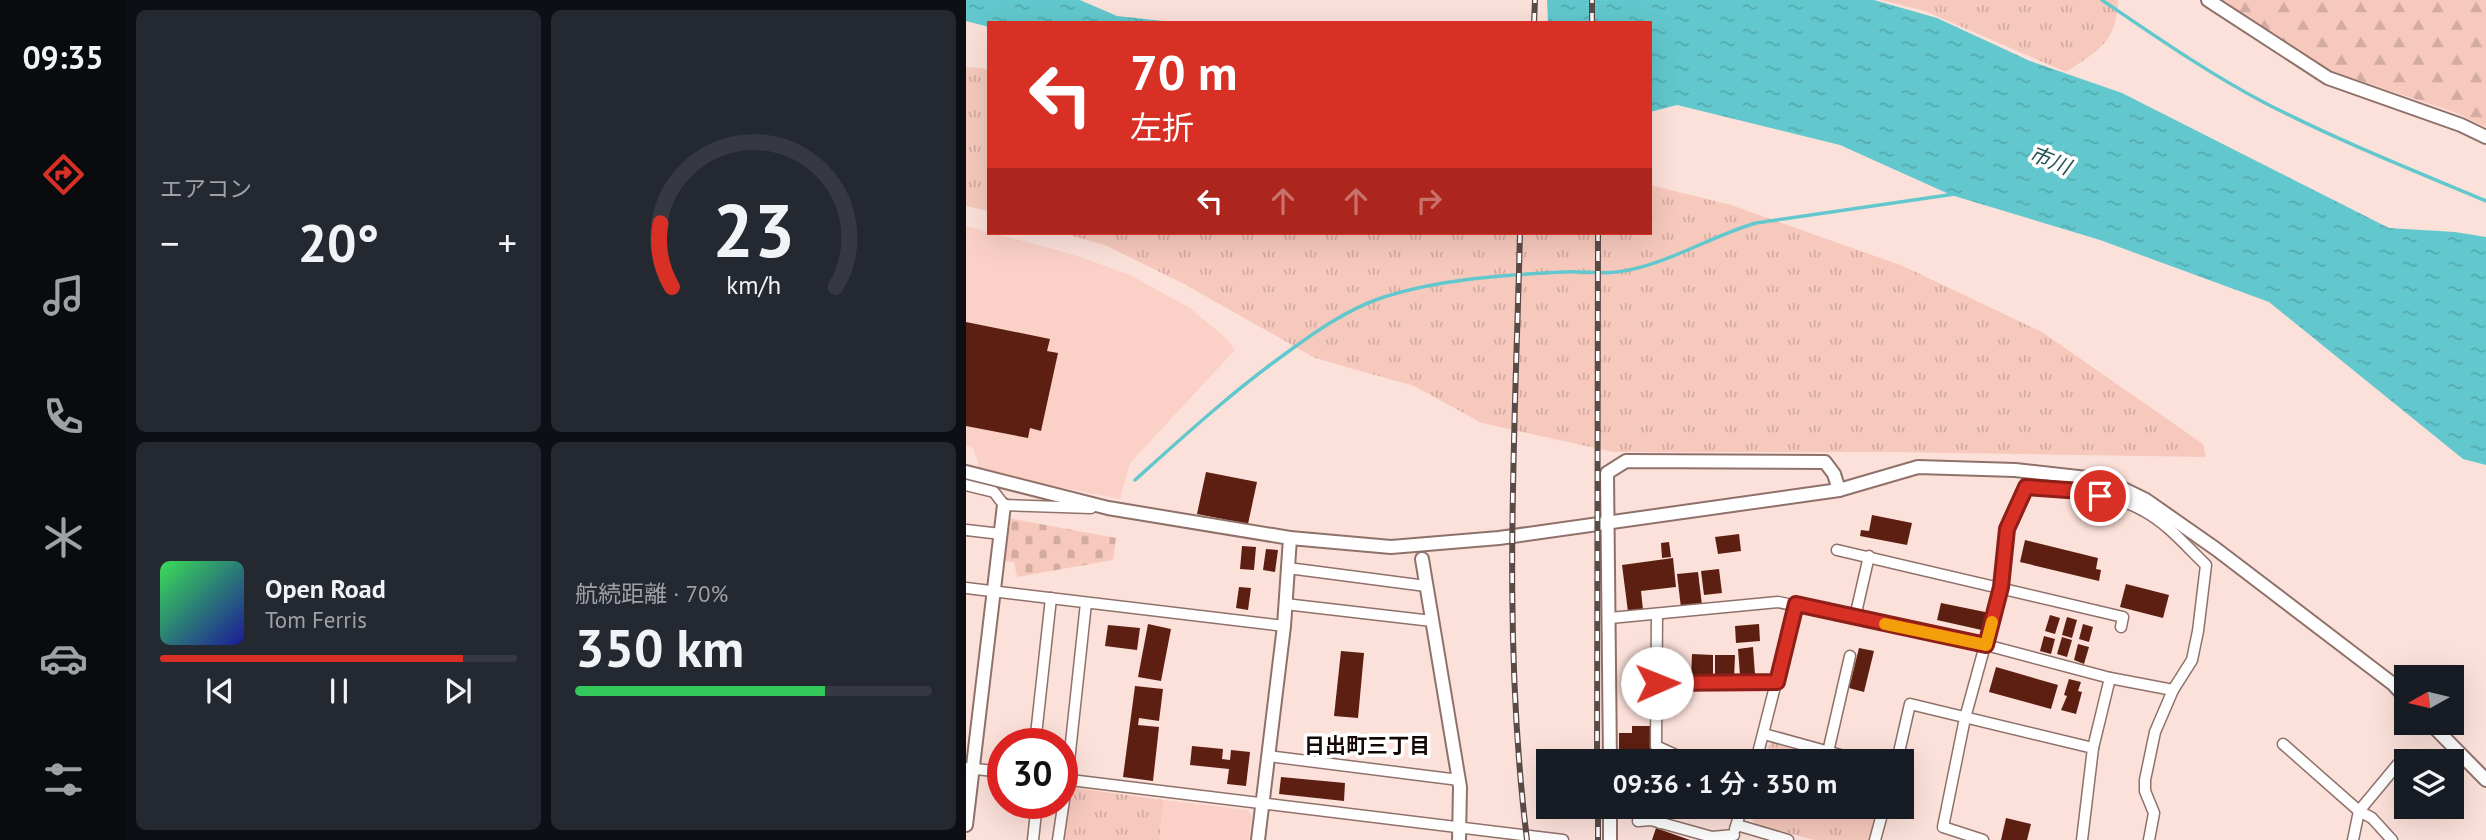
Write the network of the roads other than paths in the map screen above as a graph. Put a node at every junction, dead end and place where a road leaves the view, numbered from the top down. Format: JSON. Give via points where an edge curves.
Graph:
{"nodes":[{"id":1,"x":2208,"y":0,"type":"edge"},
{"id":2,"x":2486,"y":137,"type":"edge"},
{"id":3,"x":966,"y":472,"type":"edge"},
{"id":4,"x":966,"y":485,"type":"edge"},
{"id":5,"x":1839,"y":491,"type":"junction"},
{"id":6,"x":1004,"y":505,"type":"junction"},
{"id":7,"x":2144,"y":505,"type":"junction"},
{"id":8,"x":1108,"y":508,"type":"junction"},
{"id":9,"x":1608,"y":523,"type":"junction"},
{"id":10,"x":966,"y":530,"type":"edge"},
{"id":11,"x":1001,"y":534,"type":"junction"},
{"id":12,"x":1290,"y":538,"type":"junction"},
{"id":13,"x":1837,"y":550,"type":"dead end"},
{"id":14,"x":1869,"y":556,"type":"junction"},
{"id":15,"x":1422,"y":559,"type":"dead end"},
{"id":16,"x":1288,"y":568,"type":"junction"},
{"id":17,"x":1426,"y":586,"type":"junction"},
{"id":18,"x":2001,"y":587,"type":"junction"},
{"id":19,"x":966,"y":589,"type":"edge"},
{"id":20,"x":994,"y":592,"type":"junction"},
{"id":21,"x":1051,"y":598,"type":"junction"},
{"id":22,"x":1086,"y":603,"type":"junction"},
{"id":23,"x":1286,"y":604,"type":"junction"},
{"id":24,"x":1796,"y":604,"type":"junction"},
{"id":25,"x":1657,"y":614,"type":"junction"},
{"id":26,"x":1855,"y":617,"type":"junction"},
{"id":27,"x":1610,"y":618,"type":"junction"},
{"id":28,"x":1432,"y":621,"type":"junction"},
{"id":29,"x":1284,"y":626,"type":"junction"},
{"id":30,"x":2121,"y":626,"type":"dead end"},
{"id":31,"x":1986,"y":645,"type":"junction"},
{"id":32,"x":1850,"y":656,"type":"dead end"},
{"id":33,"x":2110,"y":678,"type":"junction"},
{"id":34,"x":1777,"y":682,"type":"junction"},
{"id":35,"x":1657,"y":683,"type":"junction"},
{"id":36,"x":2394,"y":685,"type":"edge"},
{"id":37,"x":2173,"y":690,"type":"junction"},
{"id":38,"x":1965,"y":718,"type":"junction"},
{"id":39,"x":1037,"y":728,"type":"edge"},
{"id":40,"x":1071,"y":728,"type":"edge"},
{"id":41,"x":1764,"y":734,"type":"junction"},
{"id":42,"x":2442,"y":735,"type":"edge"},
{"id":43,"x":2284,"y":744,"type":"dead end"},
{"id":44,"x":2093,"y":748,"type":"junction"},
{"id":45,"x":1610,"y":749,"type":"edge"},
{"id":46,"x":1663,"y":749,"type":"edge"},
{"id":47,"x":1760,"y":749,"type":"edge"},
{"id":48,"x":1817,"y":749,"type":"edge"},
{"id":49,"x":1829,"y":749,"type":"edge"},
{"id":50,"x":1900,"y":749,"type":"edge"},
{"id":51,"x":1268,"y":756,"type":"junction"},
{"id":52,"x":969,"y":769,"type":"edge"},
{"id":53,"x":2394,"y":769,"type":"edge"},
{"id":54,"x":987,"y":771,"type":"edge"},
{"id":55,"x":1459,"y":780,"type":"junction"},
{"id":56,"x":2486,"y":780,"type":"edge"},
{"id":57,"x":1078,"y":782,"type":"edge"},
{"id":58,"x":1263,"y":803,"type":"junction"},
{"id":59,"x":2359,"y":811,"type":"junction"},
{"id":60,"x":966,"y":819,"type":"edge"},
{"id":61,"x":1035,"y":819,"type":"edge"},
{"id":62,"x":1060,"y":819,"type":"edge"},
{"id":63,"x":1610,"y":819,"type":"edge"},
{"id":64,"x":1661,"y":819,"type":"edge"},
{"id":65,"x":1881,"y":819,"type":"edge"},
{"id":66,"x":1638,"y":821,"type":"dead end"},
{"id":67,"x":1660,"y":823,"type":"junction"},
{"id":68,"x":1734,"y":833,"type":"edge"},
{"id":69,"x":1459,"y":834,"type":"edge"},
{"id":70,"x":1033,"y":840,"type":"edge"},
{"id":71,"x":1058,"y":840,"type":"edge"},
{"id":72,"x":1258,"y":840,"type":"edge"},
{"id":73,"x":1563,"y":840,"type":"edge"},
{"id":74,"x":1610,"y":840,"type":"edge"},
{"id":75,"x":1788,"y":840,"type":"edge"},
{"id":76,"x":1875,"y":840,"type":"edge"},
{"id":77,"x":1983,"y":840,"type":"edge"},
{"id":78,"x":2082,"y":840,"type":"edge"},
{"id":79,"x":2149,"y":840,"type":"edge"},
{"id":80,"x":2353,"y":840,"type":"edge"},
{"id":81,"x":2392,"y":840,"type":"edge"}],
"edges":[{"from":1,"to":2,"type":"street","via":[[2328,78]]},
{"from":3,"to":8,"type":"street"},
{"from":4,"to":6,"type":"street","via":[[994,492]]},
{"from":5,"to":7,"type":"street","via":[[1918,467],[2015,470],[2105,480]]},
{"from":5,"to":9,"type":"street"},
{"from":5,"to":9,"type":"street","via":[[1835,474],[1825,462],[1626,461],[1607,472]]},
{"from":6,"to":8,"type":"street"},
{"from":6,"to":11,"type":"street"},
{"from":7,"to":18,"type":"street","via":[[2081,491],[2026,487],[2007,529]]},
{"from":7,"to":36,"type":"street","via":[[2227,557]]},
{"from":7,"to":37,"type":"street","via":[[2206,565],[2192,660]]},
{"from":8,"to":12,"type":"street"},
{"from":9,"to":12,"type":"street","via":[[1391,547]]},
{"from":9,"to":27,"type":"street"},
{"from":10,"to":11,"type":"street"},
{"from":11,"to":20,"type":"street"},
{"from":12,"to":16,"type":"street"},
{"from":13,"to":14,"type":"street"},
{"from":14,"to":18,"type":"street"},
{"from":14,"to":26,"type":"street"},
{"from":15,"to":17,"type":"street"},
{"from":16,"to":17,"type":"street"},
{"from":16,"to":23,"type":"street"},
{"from":17,"to":28,"type":"street"},
{"from":18,"to":30,"type":"street","via":[[2123,617]]},
{"from":18,"to":31,"type":"street"},
{"from":19,"to":20,"type":"street"},
{"from":20,"to":21,"type":"street"},
{"from":20,"to":52,"type":"street"},
{"from":21,"to":22,"type":"street"},
{"from":21,"to":39,"type":"street"},
{"from":22,"to":29,"type":"street"},
{"from":22,"to":40,"type":"street"},
{"from":23,"to":28,"type":"street"},
{"from":23,"to":29,"type":"street"},
{"from":24,"to":25,"type":"street"},
{"from":24,"to":26,"type":"street"},
{"from":24,"to":34,"type":"street"},
{"from":25,"to":27,"type":"street"},
{"from":25,"to":35,"type":"street"},
{"from":26,"to":31,"type":"street"},
{"from":27,"to":45,"type":"street"},
{"from":28,"to":55,"type":"street"},
{"from":29,"to":51,"type":"street"},
{"from":31,"to":33,"type":"street"},
{"from":31,"to":38,"type":"street"},
{"from":32,"to":49,"type":"street"},
{"from":33,"to":37,"type":"street"},
{"from":33,"to":44,"type":"street"},
{"from":34,"to":35,"type":"street"},
{"from":34,"to":41,"type":"street"},
{"from":35,"to":46,"type":"street","via":[[1657,746]]},
{"from":37,"to":79,"type":"street","via":[[2155,732],[2145,780],[2154,813]]},
{"from":38,"to":44,"type":"street"},
{"from":38,"to":50,"type":"street","via":[[1910,704]]},
{"from":38,"to":77,"type":"street","via":[[1943,827]]},
{"from":41,"to":47,"type":"street"},
{"from":41,"to":48,"type":"street"},
{"from":42,"to":56,"type":"street"},
{"from":43,"to":59,"type":"street"},
{"from":44,"to":78,"type":"street"},
{"from":51,"to":55,"type":"street"},
{"from":51,"to":58,"type":"street"},
{"from":52,"to":54,"type":"street"},
{"from":52,"to":60,"type":"street"},
{"from":53,"to":59,"type":"street"},
{"from":55,"to":69,"type":"street"},
{"from":57,"to":58,"type":"street"},
{"from":58,"to":69,"type":"street"},
{"from":58,"to":72,"type":"street"},
{"from":59,"to":80,"type":"street"},
{"from":59,"to":81,"type":"street"},
{"from":61,"to":70,"type":"street"},
{"from":62,"to":71,"type":"street"},
{"from":63,"to":74,"type":"street"},
{"from":64,"to":67,"type":"street"},
{"from":65,"to":76,"type":"street"},
{"from":66,"to":67,"type":"street"},
{"from":67,"to":68,"type":"street","via":[[1712,837]]},
{"from":68,"to":75,"type":"street"},
{"from":69,"to":73,"type":"street"}]}
